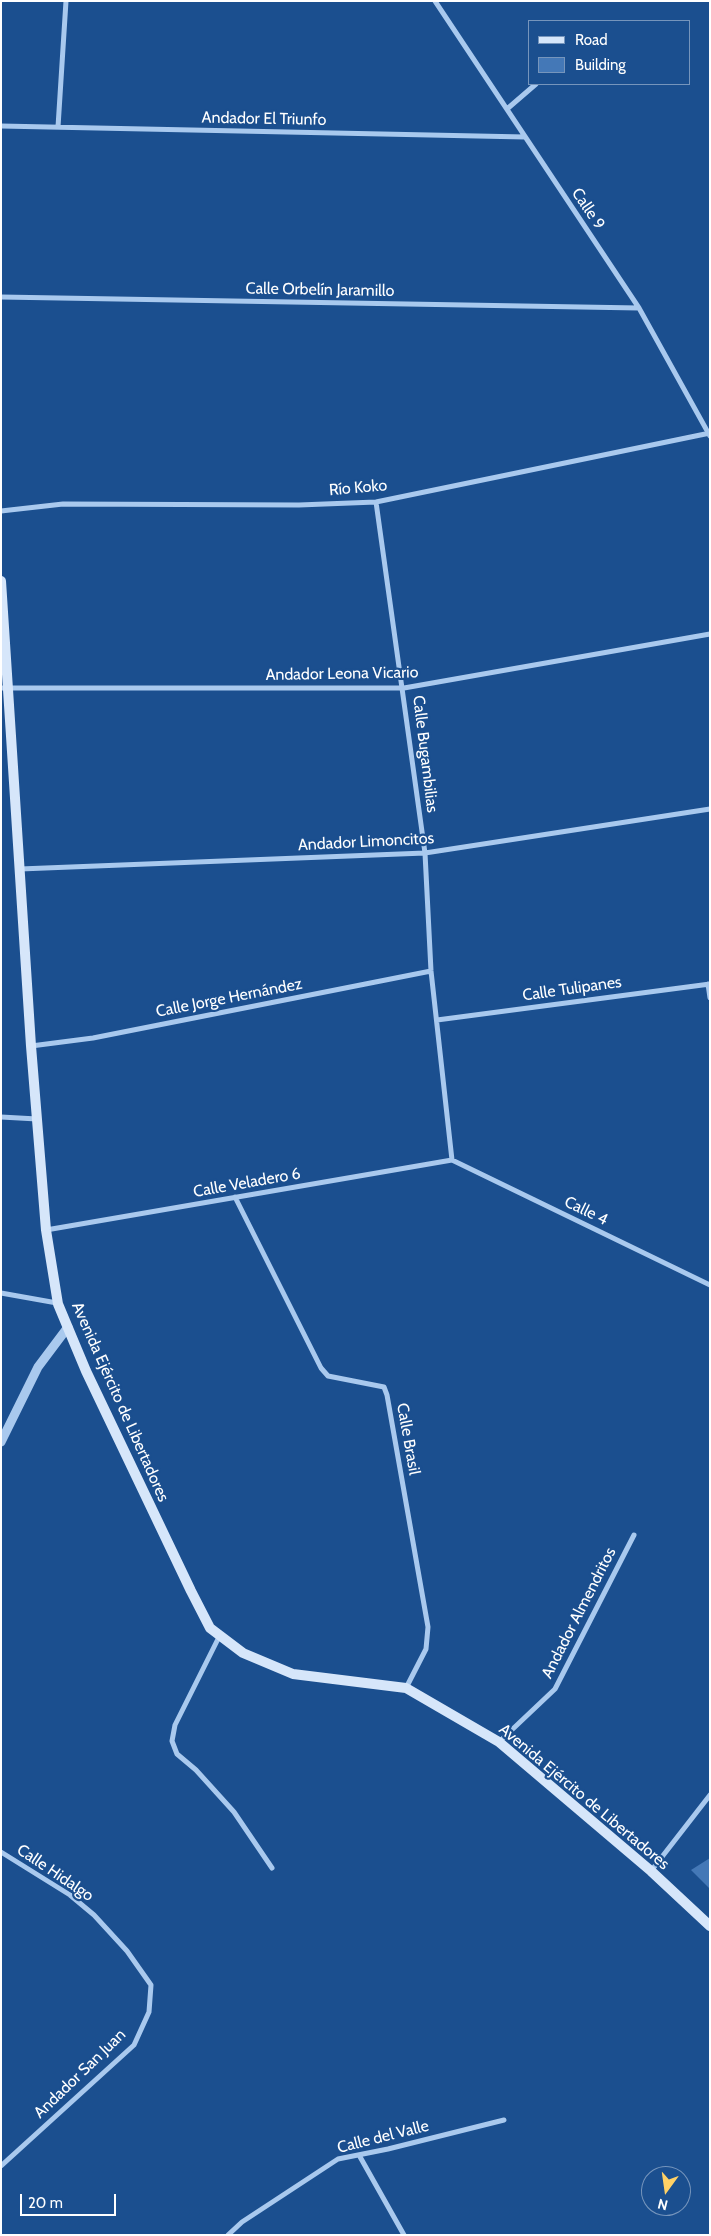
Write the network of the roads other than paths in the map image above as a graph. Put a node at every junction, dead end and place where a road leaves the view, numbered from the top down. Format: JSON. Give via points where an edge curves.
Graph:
{"nodes":[{"id":1,"x":66,"y":1,"type":"edge"},
{"id":2,"x":435,"y":1,"type":"edge"},
{"id":3,"x":535,"y":85,"type":"edge"},
{"id":4,"x":507,"y":109,"type":"junction"},
{"id":5,"x":1,"y":126,"type":"edge"},
{"id":6,"x":58,"y":128,"type":"junction"},
{"id":7,"x":526,"y":137,"type":"junction"},
{"id":8,"x":1,"y":297,"type":"edge"},
{"id":9,"x":639,"y":308,"type":"junction"},
{"id":10,"x":709,"y":434,"type":"edge"},
{"id":11,"x":376,"y":502,"type":"junction"},
{"id":12,"x":1,"y":512,"type":"edge"},
{"id":13,"x":1,"y":581,"type":"edge"},
{"id":14,"x":710,"y":634,"type":"edge"},
{"id":15,"x":404,"y":688,"type":"junction"},
{"id":16,"x":5,"y":689,"type":"edge"},
{"id":17,"x":710,"y":809,"type":"edge"},
{"id":18,"x":425,"y":854,"type":"junction"},
{"id":19,"x":20,"y":869,"type":"junction"},
{"id":20,"x":431,"y":971,"type":"junction"},
{"id":21,"x":709,"y":984,"type":"edge"},
{"id":22,"x":710,"y":998,"type":"edge"},
{"id":23,"x":437,"y":1020,"type":"junction"},
{"id":24,"x":32,"y":1046,"type":"junction"},
{"id":25,"x":1,"y":1117,"type":"edge"},
{"id":26,"x":38,"y":1120,"type":"junction"},
{"id":27,"x":452,"y":1160,"type":"junction"},
{"id":28,"x":235,"y":1197,"type":"junction"},
{"id":29,"x":46,"y":1230,"type":"junction"},
{"id":30,"x":710,"y":1285,"type":"edge"},
{"id":31,"x":1,"y":1293,"type":"edge"},
{"id":32,"x":58,"y":1304,"type":"junction"},
{"id":33,"x":68,"y":1327,"type":"junction"},
{"id":34,"x":1,"y":1442,"type":"edge"},
{"id":35,"x":634,"y":1535,"type":"dead end"},
{"id":36,"x":220,"y":1635,"type":"junction"},
{"id":37,"x":406,"y":1688,"type":"junction"},
{"id":38,"x":499,"y":1742,"type":"junction"},
{"id":39,"x":710,"y":1795,"type":"edge"},
{"id":40,"x":1,"y":1852,"type":"edge"},
{"id":41,"x":272,"y":1868,"type":"dead end"},
{"id":42,"x":651,"y":1871,"type":"junction"},
{"id":43,"x":710,"y":1926,"type":"edge"},
{"id":44,"x":151,"y":1985,"type":"joint"},
{"id":45,"x":504,"y":2120,"type":"dead end"},
{"id":46,"x":359,"y":2155,"type":"junction"},
{"id":47,"x":1,"y":2166,"type":"edge"},
{"id":48,"x":228,"y":2235,"type":"edge"},
{"id":49,"x":404,"y":2235,"type":"edge"}],
"edges":[{"from":1,"to":6,"type":"street"},
{"from":2,"to":4,"type":"street","name":"Calle 9"},
{"from":3,"to":4,"type":"street"},
{"from":4,"to":7,"type":"street","name":"Calle 9"},
{"from":5,"to":6,"type":"street","name":"Andador El Triunfo"},
{"from":6,"to":7,"type":"street","name":"Andador El Triunfo"},
{"from":7,"to":9,"type":"street","name":"Calle 9"},
{"from":8,"to":9,"type":"street","name":"Calle Orbelín Jaramillo"},
{"from":9,"to":10,"type":"street","name":"Calle 9"},
{"from":10,"to":11,"type":"street","name":"Río Koko"},
{"from":11,"to":12,"type":"street","name":"Río Koko","via":[[299,505],[63,504]]},
{"from":11,"to":15,"type":"street","name":"Calle Bugambilias"},
{"from":13,"to":16,"type":"main road","name":"Avenida Ejército de Libertadores"},
{"from":14,"to":15,"type":"street","name":"Andador Leona Vicario"},
{"from":15,"to":16,"type":"street","name":"Andador Leona Vicario"},
{"from":15,"to":18,"type":"street","name":"Calle Bugambilias"},
{"from":16,"to":19,"type":"main road","name":"Avenida Ejército de Libertadores"},
{"from":17,"to":18,"type":"street","name":"Andador Limoncitos"},
{"from":18,"to":19,"type":"street","name":"Andador Limoncitos"},
{"from":18,"to":20,"type":"street","name":"Calle Bugambilias"},
{"from":19,"to":24,"type":"main road","name":"Avenida Ejército de Libertadores"},
{"from":20,"to":23,"type":"street","name":"Calle Bugambilias"},
{"from":20,"to":24,"type":"street","name":"Calle Jorge Hernández","via":[[93,1038]]},
{"from":21,"to":22,"type":"street"},
{"from":21,"to":23,"type":"street","name":"Calle Tulipanes"},
{"from":23,"to":27,"type":"street","name":"Calle Bugambilias"},
{"from":24,"to":26,"type":"main road","name":"Avenida Ejército de Libertadores"},
{"from":25,"to":26,"type":"street"},
{"from":26,"to":29,"type":"main road","name":"Avenida Ejército de Libertadores"},
{"from":27,"to":28,"type":"street","name":"Calle Veladero 6"},
{"from":27,"to":30,"type":"street","name":"Calle 4"},
{"from":28,"to":29,"type":"street","name":"Calle Veladero 6"},
{"from":28,"to":37,"type":"street","name":"Calle Brasil","via":[[321,1368],[328,1376],[384,1387],[387,1395],[428,1627],[426,1649]]},
{"from":29,"to":32,"type":"main road","name":"Avenida Ejército de Libertadores"},
{"from":31,"to":32,"type":"street"},
{"from":32,"to":33,"type":"main road","name":"Avenida Ejército de Libertadores"},
{"from":33,"to":34,"type":"street","via":[[38,1367]]},
{"from":33,"to":36,"type":"main road","name":"Avenida Ejército de Libertadores","via":[[86,1372],[191,1591],[210,1628]]},
{"from":35,"to":38,"type":"street","name":"Andador Almendritos","via":[[555,1689]]},
{"from":36,"to":37,"type":"main road","name":"Avenida Ejército de Libertadores","via":[[243,1653],[293,1674]]},
{"from":36,"to":41,"type":"street","via":[[175,1725],[172,1741],[178,1754],[234,1812]]},
{"from":37,"to":38,"type":"main road","name":"Avenida Ejército de Libertadores"},
{"from":38,"to":42,"type":"main road","name":"Avenida Ejército de Libertadores"},
{"from":39,"to":42,"type":"street"},
{"from":40,"to":44,"type":"street","name":"Calle Hidalgo","via":[[70,1895],[94,1915],[127,1951]]},
{"from":42,"to":43,"type":"main road","name":"Avenida Ejército de Libertadores"},
{"from":44,"to":47,"type":"street","name":"Andador San Juan","via":[[149,2012],[134,2045]]},
{"from":45,"to":46,"type":"street","name":"Calle del Valle"},
{"from":46,"to":48,"type":"street","name":"Calle del Valle","via":[[338,2159],[242,2222]]},
{"from":46,"to":49,"type":"street"}]}
